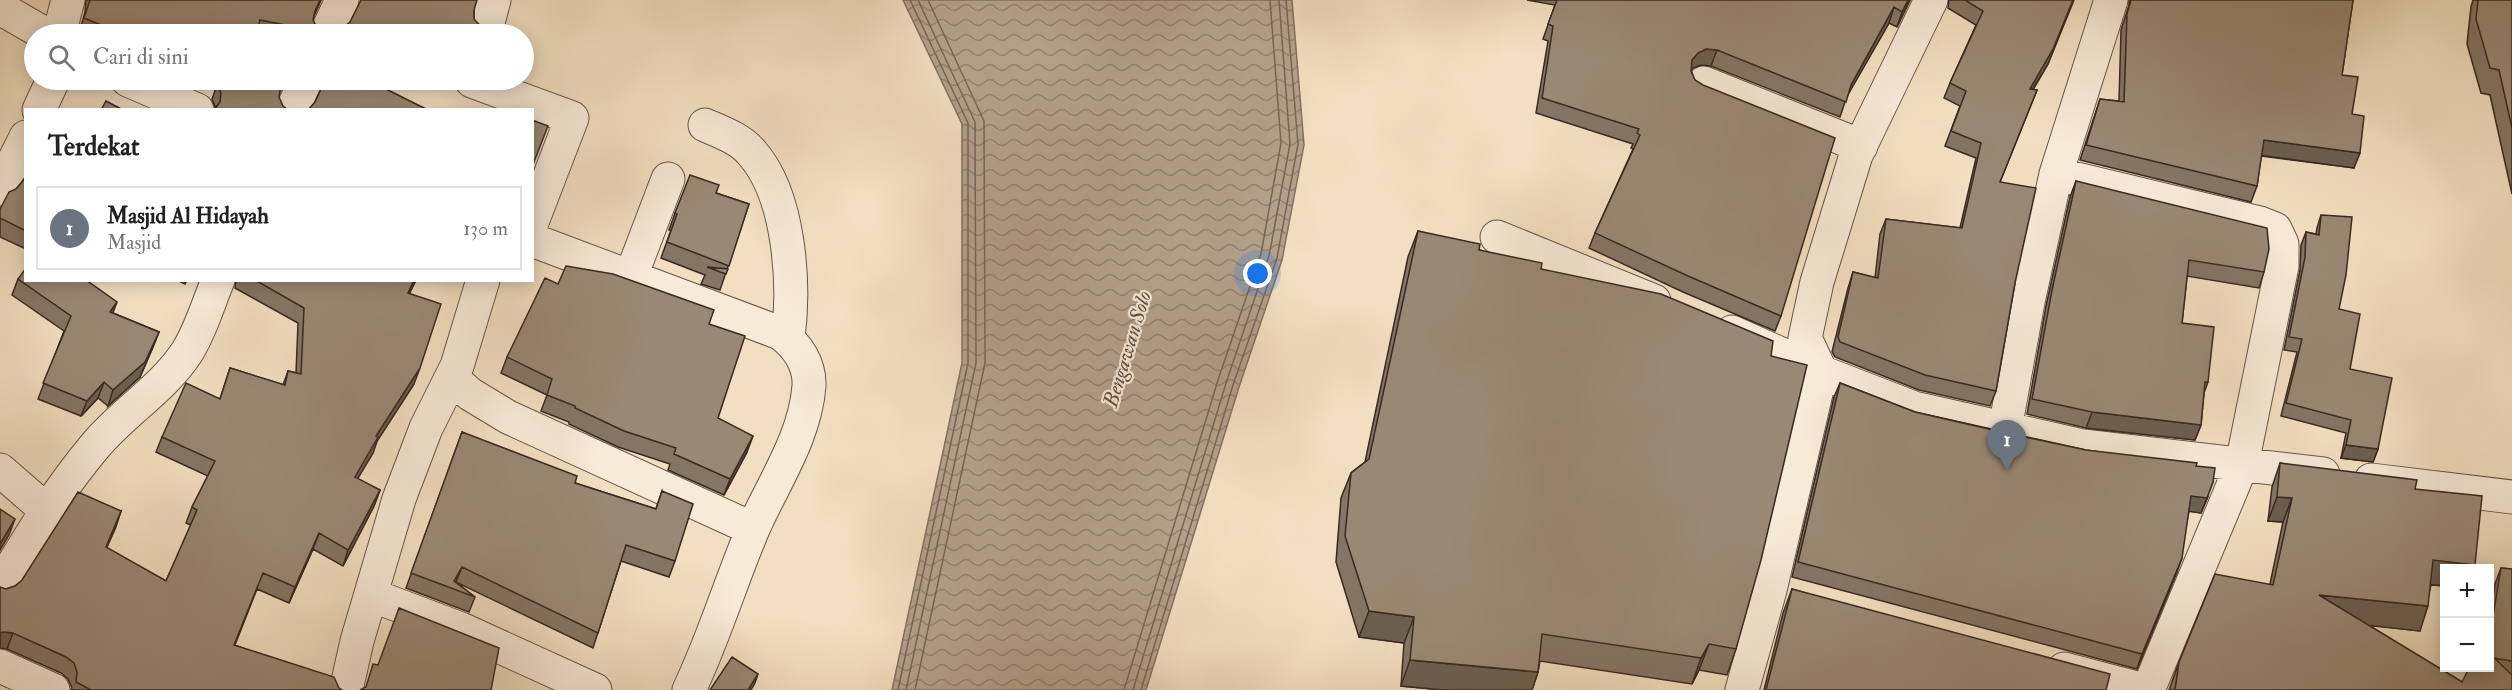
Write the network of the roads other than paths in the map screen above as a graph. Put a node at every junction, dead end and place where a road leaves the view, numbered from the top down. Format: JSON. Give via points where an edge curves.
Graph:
{"nodes":[{"id":1,"x":68,"y":0,"type":"edge"},
{"id":2,"x":342,"y":0,"type":"edge"},
{"id":3,"x":494,"y":0,"type":"edge"},
{"id":4,"x":1931,"y":0,"type":"edge"},
{"id":5,"x":2111,"y":0,"type":"edge"},
{"id":6,"x":0,"y":8,"type":"edge"},
{"id":7,"x":28,"y":24,"type":"edge"},
{"id":8,"x":61,"y":24,"type":"edge"},
{"id":9,"x":331,"y":24,"type":"edge"},
{"id":10,"x":488,"y":24,"type":"edge"},
{"id":11,"x":1704,"y":83,"type":"edge"},
{"id":12,"x":48,"y":90,"type":"edge"},
{"id":13,"x":151,"y":90,"type":"edge"},
{"id":14,"x":301,"y":90,"type":"edge"},
{"id":15,"x":496,"y":90,"type":"edge"},
{"id":16,"x":40,"y":108,"type":"edge"},
{"id":17,"x":192,"y":108,"type":"edge"},
{"id":18,"x":293,"y":108,"type":"edge"},
{"id":19,"x":705,"y":125,"type":"dead end"},
{"id":20,"x":24,"y":140,"type":"edge"},
{"id":21,"x":1861,"y":146,"type":"junction"},
{"id":22,"x":2056,"y":174,"type":"junction"},
{"id":23,"x":668,"y":179,"type":"dead end"},
{"id":24,"x":0,"y":189,"type":"edge"},
{"id":25,"x":534,"y":217,"type":"edge"},
{"id":26,"x":1497,"y":237,"type":"dead end"},
{"id":27,"x":534,"y":241,"type":"edge"},
{"id":28,"x":630,"y":276,"type":"junction"},
{"id":29,"x":218,"y":282,"type":"edge"},
{"id":30,"x":482,"y":282,"type":"edge"},
{"id":31,"x":788,"y":338,"type":"junction"},
{"id":32,"x":1821,"y":372,"type":"junction"},
{"id":33,"x":452,"y":378,"type":"junction"},
{"id":34,"x":2005,"y":429,"type":"junction"},
{"id":35,"x":2241,"y":464,"type":"junction"},
{"id":36,"x":0,"y":470,"type":"edge"},
{"id":37,"x":2512,"y":497,"type":"edge"},
{"id":38,"x":46,"y":510,"type":"junction"},
{"id":39,"x":753,"y":529,"type":"junction"},
{"id":40,"x":0,"y":586,"type":"edge"},
{"id":41,"x":1770,"y":590,"type":"junction"},
{"id":42,"x":371,"y":595,"type":"junction"},
{"id":43,"x":1804,"y":599,"type":"edge"},
{"id":44,"x":2031,"y":660,"type":"edge"},
{"id":45,"x":0,"y":666,"type":"edge"},
{"id":46,"x":53,"y":690,"type":"edge"},
{"id":47,"x":346,"y":690,"type":"edge"},
{"id":48,"x":595,"y":690,"type":"edge"},
{"id":49,"x":689,"y":690,"type":"edge"},
{"id":50,"x":1742,"y":690,"type":"edge"},
{"id":51,"x":2146,"y":690,"type":"edge"}],
"edges":[{"from":1,"to":8,"type":"street"},
{"from":2,"to":9,"type":"street"},
{"from":3,"to":10,"type":"street"},
{"from":4,"to":21,"type":"street"},
{"from":5,"to":22,"type":"street"},
{"from":6,"to":7,"type":"street"},
{"from":11,"to":21,"type":"street"},
{"from":12,"to":16,"type":"street"},
{"from":13,"to":17,"type":"street"},
{"from":14,"to":18,"type":"street"},
{"from":15,"to":25,"type":"street","via":[[572,118]]},
{"from":19,"to":31,"type":"street","via":[[751,151],[765,171],[787,241],[791,283]]},
{"from":20,"to":24,"type":"street"},
{"from":21,"to":32,"type":"street","via":[[1817,282],[1804,338]]},
{"from":22,"to":34,"type":"street"},
{"from":22,"to":35,"type":"street","via":[[2275,229],[2282,244],[2282,266]]},
{"from":23,"to":28,"type":"street"},
{"from":26,"to":32,"type":"street"},
{"from":27,"to":28,"type":"street"},
{"from":28,"to":31,"type":"street"},
{"from":29,"to":38,"type":"street","via":[[187,352],[96,444]]},
{"from":30,"to":33,"type":"street"},
{"from":31,"to":39,"type":"street","via":[[808,368],[805,408],[797,435]]},
{"from":32,"to":34,"type":"street","via":[[1914,408]]},
{"from":32,"to":41,"type":"street"},
{"from":33,"to":39,"type":"street","via":[[508,417]]},
{"from":33,"to":42,"type":"street","via":[[414,459]]},
{"from":34,"to":35,"type":"street","via":[[2083,446]]},
{"from":35,"to":37,"type":"street"},
{"from":35,"to":51,"type":"street"},
{"from":36,"to":38,"type":"street"},
{"from":38,"to":40,"type":"street"},
{"from":39,"to":49,"type":"street"},
{"from":41,"to":43,"type":"street"},
{"from":41,"to":50,"type":"street"},
{"from":42,"to":47,"type":"street"},
{"from":42,"to":48,"type":"street"},
{"from":44,"to":51,"type":"street"},
{"from":45,"to":46,"type":"street"}]}
